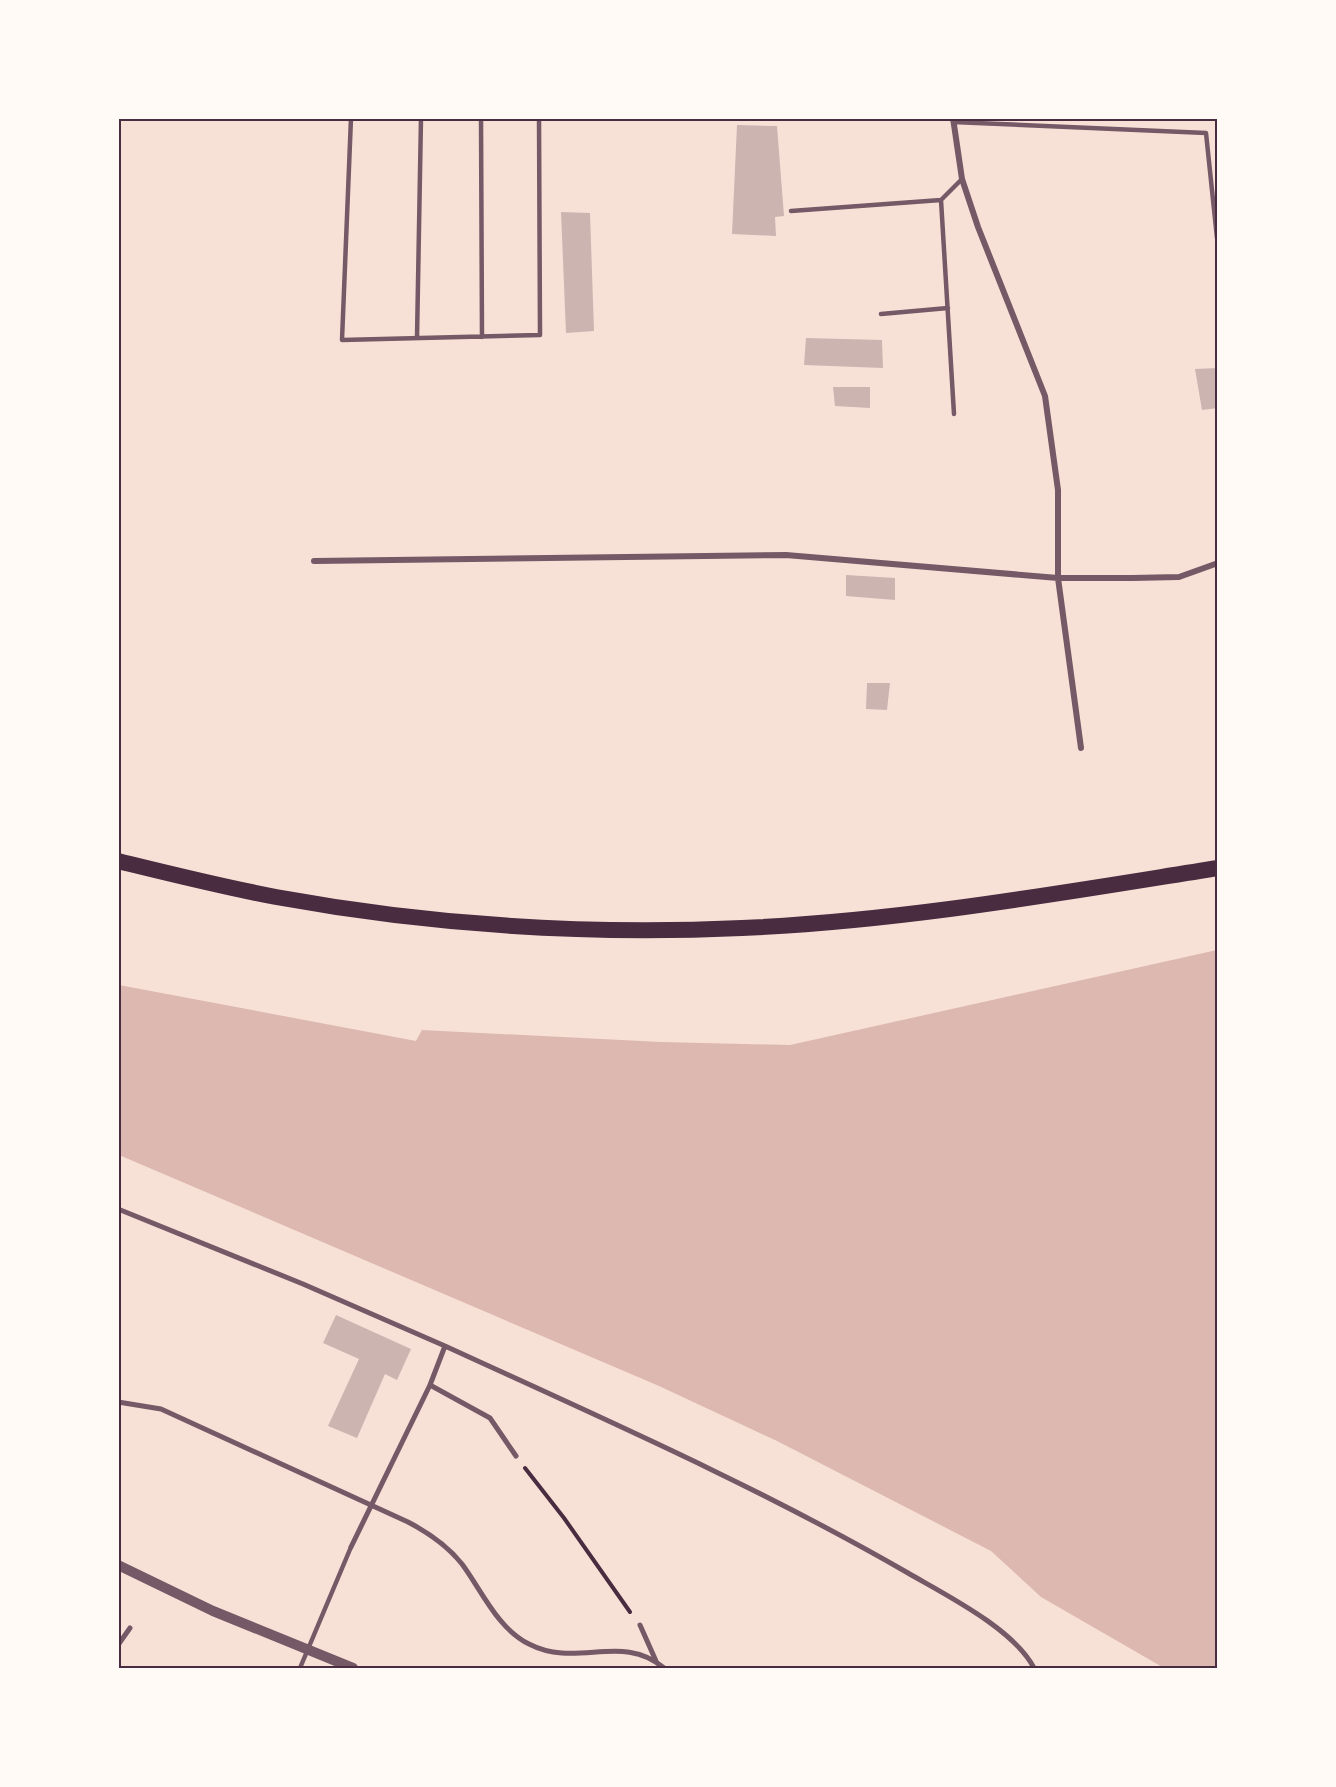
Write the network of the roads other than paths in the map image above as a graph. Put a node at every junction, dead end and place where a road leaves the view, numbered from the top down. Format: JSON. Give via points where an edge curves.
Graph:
{"nodes":[{"id":1,"x":351,"y":118,"type":"edge"},
{"id":2,"x":421,"y":118,"type":"edge"},
{"id":3,"x":481,"y":118,"type":"edge"},
{"id":4,"x":539,"y":118,"type":"edge"},
{"id":5,"x":953,"y":120,"type":"edge"},
{"id":6,"x":962,"y":179,"type":"junction"},
{"id":7,"x":941,"y":200,"type":"junction"},
{"id":8,"x":791,"y":211,"type":"dead end"},
{"id":9,"x":1217,"y":238,"type":"edge"},
{"id":10,"x":948,"y":308,"type":"junction"},
{"id":11,"x":881,"y":314,"type":"dead end"},
{"id":12,"x":482,"y":337,"type":"junction"},
{"id":13,"x":417,"y":338,"type":"junction"},
{"id":14,"x":954,"y":414,"type":"dead end"},
{"id":15,"x":314,"y":561,"type":"dead end"},
{"id":16,"x":1218,"y":563,"type":"edge"},
{"id":17,"x":1058,"y":578,"type":"junction"},
{"id":18,"x":1081,"y":748,"type":"dead end"},
{"id":19,"x":118,"y":861,"type":"edge"},
{"id":20,"x":1218,"y":868,"type":"edge"},
{"id":21,"x":118,"y":1209,"type":"edge"},
{"id":22,"x":446,"y":1347,"type":"junction"},
{"id":23,"x":430,"y":1385,"type":"junction"},
{"id":24,"x":118,"y":1402,"type":"edge"},
{"id":25,"x":516,"y":1456,"type":"road end"},
{"id":26,"x":372,"y":1506,"type":"junction"},
{"id":27,"x":351,"y":1547,"type":"joint"},
{"id":28,"x":118,"y":1565,"type":"edge"},
{"id":29,"x":640,"y":1625,"type":"road end"},
{"id":30,"x":130,"y":1628,"type":"dead end"},
{"id":31,"x":118,"y":1645,"type":"edge"},
{"id":32,"x":307,"y":1650,"type":"junction"},
{"id":33,"x":656,"y":1661,"type":"junction"},
{"id":34,"x":300,"y":1668,"type":"edge"},
{"id":35,"x":353,"y":1668,"type":"edge"},
{"id":36,"x":664,"y":1668,"type":"edge"},
{"id":37,"x":1034,"y":1668,"type":"edge"}],
"edges":[{"from":1,"to":13,"type":"lane","via":[[342,340]]},
{"from":2,"to":13,"type":"lane"},
{"from":3,"to":12,"type":"lane"},
{"from":4,"to":12,"type":"lane","via":[[540,335]]},
{"from":5,"to":6,"type":"street"},
{"from":5,"to":9,"type":"lane","via":[[1206,133]]},
{"from":6,"to":7,"type":"lane"},
{"from":6,"to":17,"type":"street","via":[[1045,396],[1058,490]]},
{"from":7,"to":8,"type":"lane"},
{"from":7,"to":10,"type":"lane"},
{"from":10,"to":11,"type":"lane"},
{"from":10,"to":14,"type":"lane"},
{"from":12,"to":13,"type":"lane"},
{"from":15,"to":17,"type":"street","via":[[786,555]]},
{"from":16,"to":17,"type":"street","via":[[1179,577]]},
{"from":17,"to":18,"type":"street"},
{"from":19,"to":20,"type":"highway","via":[[276,897],[417,917],[487,924],[659,930],[743,928],[899,914]]},
{"from":21,"to":22,"type":"street"},
{"from":22,"to":23,"type":"street"},
{"from":22,"to":37,"type":"street","via":[[708,1467],[836,1531],[958,1602],[1004,1634]]},
{"from":23,"to":25,"type":"street","via":[[489,1418]]},
{"from":23,"to":26,"type":"street"},
{"from":24,"to":26,"type":"street","via":[[161,1409]]},
{"from":26,"to":27,"type":"street"},
{"from":26,"to":33,"type":"street","via":[[415,1525],[447,1547],[505,1626],[527,1644],[551,1653],[575,1655],[630,1651]]},
{"from":27,"to":32,"type":"lane"},
{"from":28,"to":32,"type":"street"},
{"from":29,"to":33,"type":"street"},
{"from":30,"to":31,"type":"street"},
{"from":32,"to":34,"type":"lane"},
{"from":32,"to":35,"type":"street"},
{"from":33,"to":36,"type":"street"}]}
